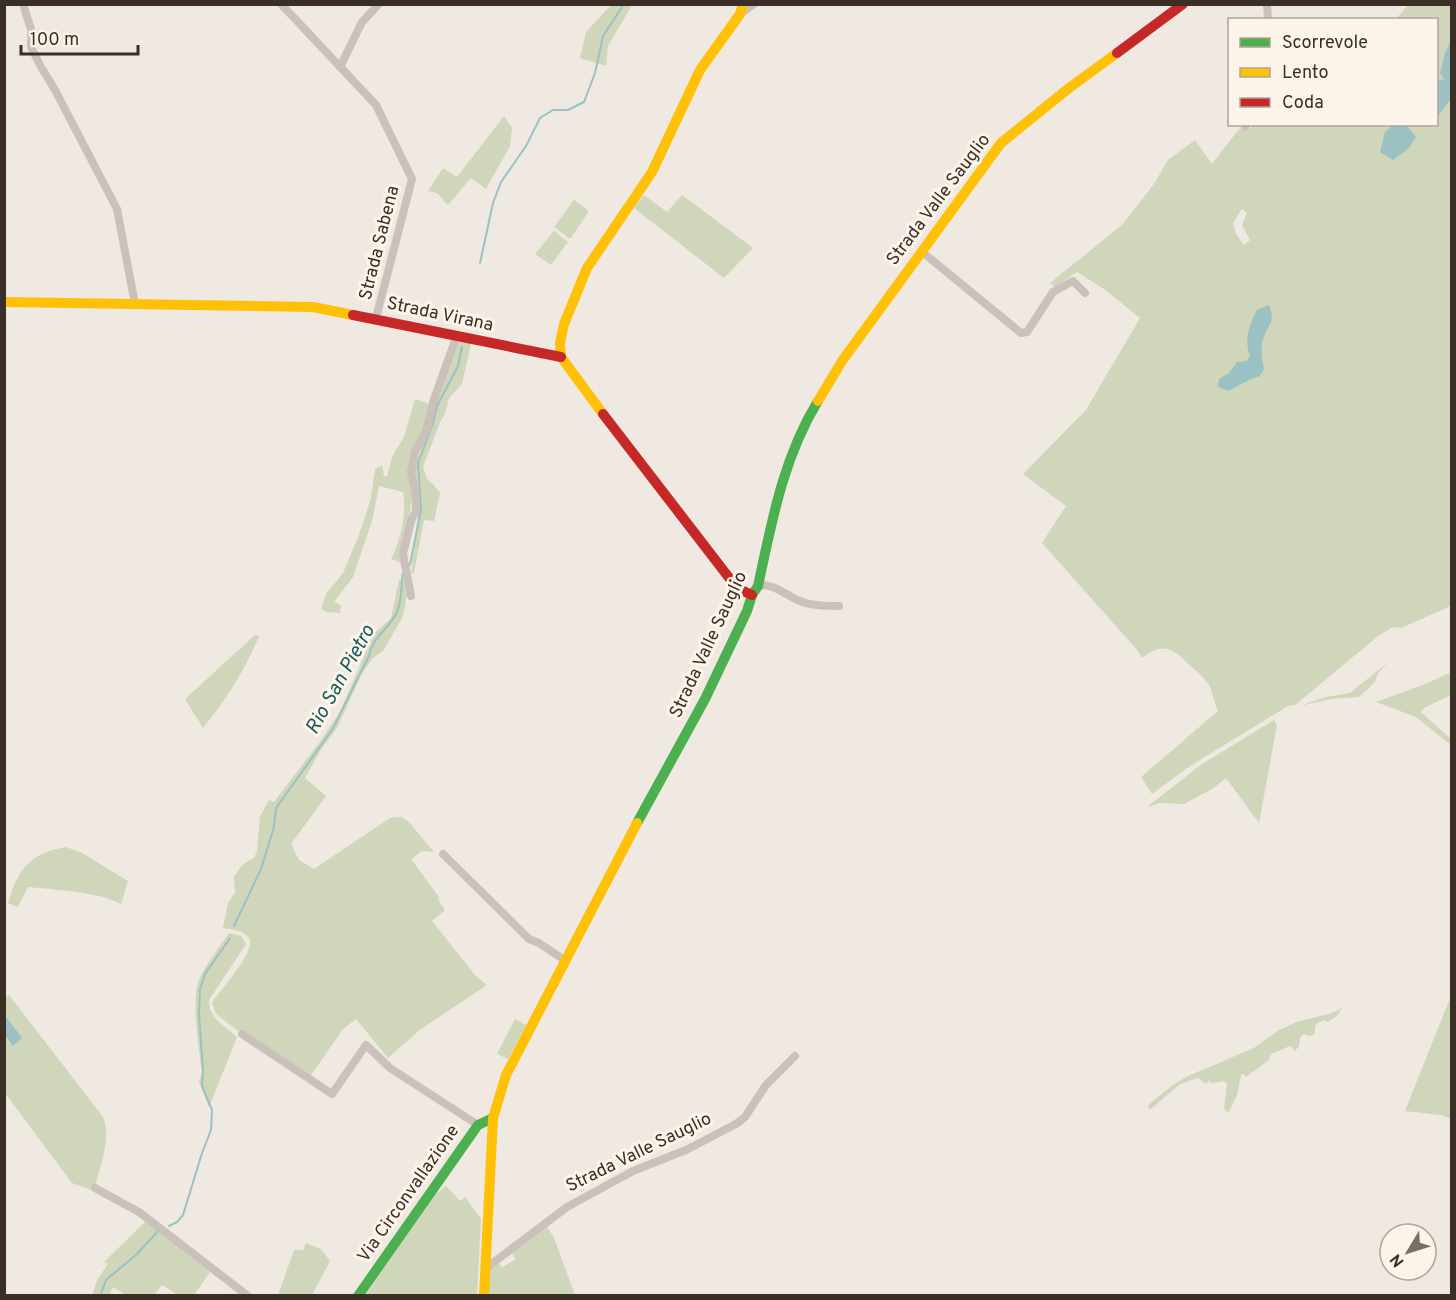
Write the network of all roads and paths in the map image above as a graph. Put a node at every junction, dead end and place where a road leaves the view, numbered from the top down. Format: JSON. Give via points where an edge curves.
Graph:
{"nodes":[{"id":1,"x":23,"y":4,"type":"edge"},
{"id":2,"x":281,"y":4,"type":"edge"},
{"id":3,"x":379,"y":4,"type":"edge"},
{"id":4,"x":754,"y":4,"type":"edge"},
{"id":5,"x":1183,"y":4,"type":"edge"},
{"id":6,"x":741,"y":9,"type":"edge"},
{"id":7,"x":340,"y":67,"type":"junction"},
{"id":8,"x":921,"y":251,"type":"junction"},
{"id":9,"x":1085,"y":293,"type":"dead end"},
{"id":10,"x":4,"y":302,"type":"edge"},
{"id":11,"x":135,"y":304,"type":"junction"},
{"id":12,"x":376,"y":318,"type":"junction"},
{"id":13,"x":457,"y":335,"type":"junction"},
{"id":14,"x":561,"y":357,"type":"junction"},
{"id":15,"x":755,"y":590,"type":"junction"},
{"id":16,"x":411,"y":596,"type":"dead end"},
{"id":17,"x":839,"y":606,"type":"dead end"},
{"id":18,"x":443,"y":854,"type":"dead end"},
{"id":19,"x":566,"y":961,"type":"junction"},
{"id":20,"x":242,"y":1034,"type":"dead end"},
{"id":21,"x":795,"y":1056,"type":"dead end"},
{"id":22,"x":493,"y":1118,"type":"junction"},
{"id":23,"x":478,"y":1125,"type":"junction"},
{"id":24,"x":95,"y":1188,"type":"dead end"},
{"id":25,"x":486,"y":1268,"type":"junction"},
{"id":26,"x":248,"y":1296,"type":"edge"},
{"id":27,"x":358,"y":1296,"type":"edge"},
{"id":28,"x":484,"y":1296,"type":"edge"}],
"edges":[{"from":1,"to":11,"type":"street","via":[[31,29],[31,47],[117,209]]},
{"from":2,"to":7,"type":"street","name":"Strada Sabena"},
{"from":3,"to":7,"type":"street","via":[[362,22]]},
{"from":4,"to":6,"type":"street"},
{"from":5,"to":8,"type":"street","name":"Strada Valle Sauglio","via":[[1001,143]]},
{"from":6,"to":14,"type":"street","via":[[700,70],[652,172],[587,268],[564,324]]},
{"from":7,"to":12,"type":"street","name":"Strada Sabena","via":[[376,105],[412,179]]},
{"from":8,"to":9,"type":"street","via":[[1021,333],[1027,332],[1053,292],[1073,281]]},
{"from":8,"to":15,"type":"street","name":"Strada Valle Sauglio","via":[[842,362],[805,422],[780,486]]},
{"from":10,"to":11,"type":"street","name":"Strada Virana"},
{"from":11,"to":12,"type":"street","name":"Strada Virana","via":[[313,307]]},
{"from":12,"to":13,"type":"street","name":"Strada Virana"},
{"from":13,"to":14,"type":"street","name":"Strada Virana"},
{"from":13,"to":16,"type":"street","via":[[411,472],[416,511],[403,554]]},
{"from":14,"to":15,"type":"street","via":[[730,579],[739,589]]},
{"from":15,"to":17,"type":"street","via":[[763,584],[794,600]]},
{"from":15,"to":19,"type":"street","name":"Strada Valle Sauglio","via":[[705,699]]},
{"from":18,"to":19,"type":"street","via":[[529,939]]},
{"from":19,"to":22,"type":"street","name":"Strada Valle Sauglio","via":[[506,1075]]},
{"from":20,"to":23,"type":"street","via":[[332,1094],[366,1045],[390,1068]]},
{"from":21,"to":25,"type":"street","name":"Strada Valle Sauglio","via":[[766,1085],[745,1118],[567,1207]]},
{"from":22,"to":23,"type":"street","name":"Via Circonvallazione"},
{"from":22,"to":25,"type":"street","name":"Strada Valle Sauglio"},
{"from":23,"to":27,"type":"street","name":"Via Circonvallazione"},
{"from":24,"to":26,"type":"street","via":[[139,1212]]},
{"from":25,"to":28,"type":"street","name":"Strada Valle Sauglio"}]}
